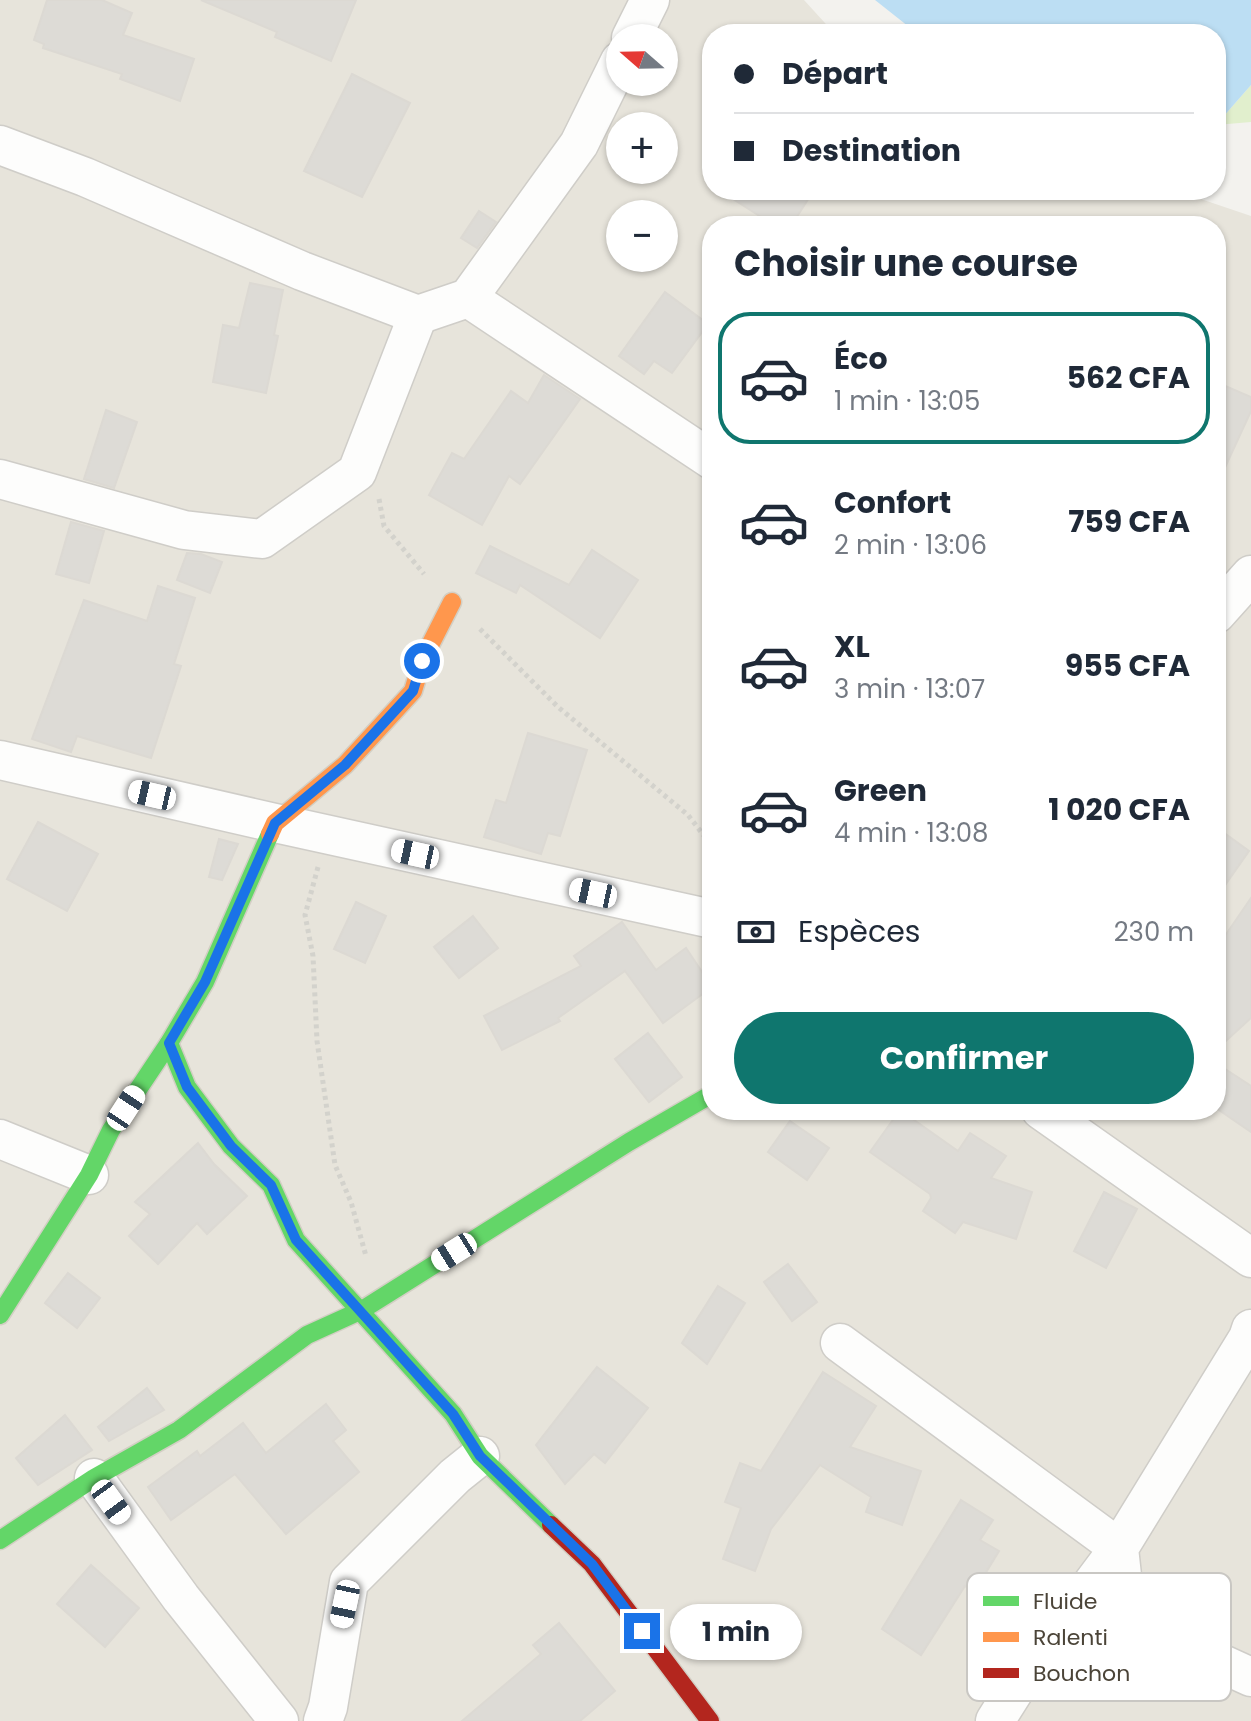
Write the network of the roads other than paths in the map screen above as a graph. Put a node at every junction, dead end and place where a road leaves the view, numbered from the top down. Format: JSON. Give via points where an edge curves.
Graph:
{"nodes":[{"id":1,"x":650,"y":0,"type":"edge"},
{"id":2,"x":638,"y":24,"type":"edge"},
{"id":3,"x":606,"y":89,"type":"edge"},
{"id":4,"x":0,"y":145,"type":"edge"},
{"id":5,"x":468,"y":298,"type":"junction"},
{"id":6,"x":418,"y":315,"type":"junction"},
{"id":7,"x":702,"y":453,"type":"edge"},
{"id":8,"x":0,"y":479,"type":"edge"},
{"id":9,"x":1250,"y":576,"type":"edge"},
{"id":10,"x":452,"y":602,"type":"road end"},
{"id":11,"x":1226,"y":603,"type":"edge"},
{"id":12,"x":0,"y":760,"type":"edge"},
{"id":13,"x":275,"y":823,"type":"junction"},
{"id":14,"x":702,"y":917,"type":"edge"},
{"id":15,"x":169,"y":1043,"type":"junction"},
{"id":16,"x":702,"y":1100,"type":"edge"},
{"id":17,"x":1055,"y":1120,"type":"edge"},
{"id":18,"x":0,"y":1139,"type":"edge"},
{"id":19,"x":89,"y":1175,"type":"junction"},
{"id":20,"x":1251,"y":1258,"type":"edge"},
{"id":21,"x":362,"y":1310,"type":"junction"},
{"id":22,"x":0,"y":1315,"type":"edge"},
{"id":23,"x":1250,"y":1335,"type":"edge"},
{"id":24,"x":840,"y":1343,"type":"dead end"},
{"id":25,"x":480,"y":1456,"type":"junction"},
{"id":26,"x":94,"y":1478,"type":"junction"},
{"id":27,"x":0,"y":1540,"type":"edge"},
{"id":28,"x":1119,"y":1548,"type":"junction"},
{"id":29,"x":1100,"y":1573,"type":"edge"},
{"id":30,"x":1122,"y":1573,"type":"edge"},
{"id":31,"x":1231,"y":1668,"type":"edge"},
{"id":32,"x":1251,"y":1677,"type":"edge"},
{"id":33,"x":1008,"y":1701,"type":"edge"},
{"id":34,"x":279,"y":1721,"type":"edge"},
{"id":35,"x":323,"y":1721,"type":"edge"},
{"id":36,"x":710,"y":1721,"type":"edge"},
{"id":37,"x":995,"y":1721,"type":"edge"}],
"edges":[{"from":1,"to":2,"type":"street"},
{"from":3,"to":5,"type":"street","via":[[579,144]]},
{"from":4,"to":6,"type":"street"},
{"from":5,"to":6,"type":"street"},
{"from":5,"to":7,"type":"street"},
{"from":6,"to":8,"type":"street","via":[[357,472],[262,539],[184,530]]},
{"from":9,"to":11,"type":"street"},
{"from":10,"to":13,"type":"street","via":[[413,691],[345,765]]},
{"from":12,"to":13,"type":"street"},
{"from":13,"to":14,"type":"street"},
{"from":13,"to":15,"type":"street","via":[[205,982]]},
{"from":15,"to":19,"type":"street","via":[[111,1130]]},
{"from":15,"to":21,"type":"street","via":[[187,1087],[231,1146],[271,1185],[296,1240]]},
{"from":16,"to":21,"type":"street"},
{"from":17,"to":20,"type":"street"},
{"from":18,"to":19,"type":"street"},
{"from":19,"to":22,"type":"street"},
{"from":21,"to":25,"type":"street","via":[[453,1414]]},
{"from":21,"to":26,"type":"street","via":[[307,1335],[179,1430]]},
{"from":23,"to":28,"type":"street"},
{"from":24,"to":28,"type":"street"},
{"from":25,"to":35,"type":"street","via":[[349,1582]]},
{"from":25,"to":36,"type":"street","via":[[592,1564]]},
{"from":26,"to":27,"type":"street"},
{"from":26,"to":34,"type":"street"},
{"from":28,"to":29,"type":"street"},
{"from":28,"to":30,"type":"street"},
{"from":31,"to":32,"type":"street"},
{"from":33,"to":37,"type":"street"}]}
